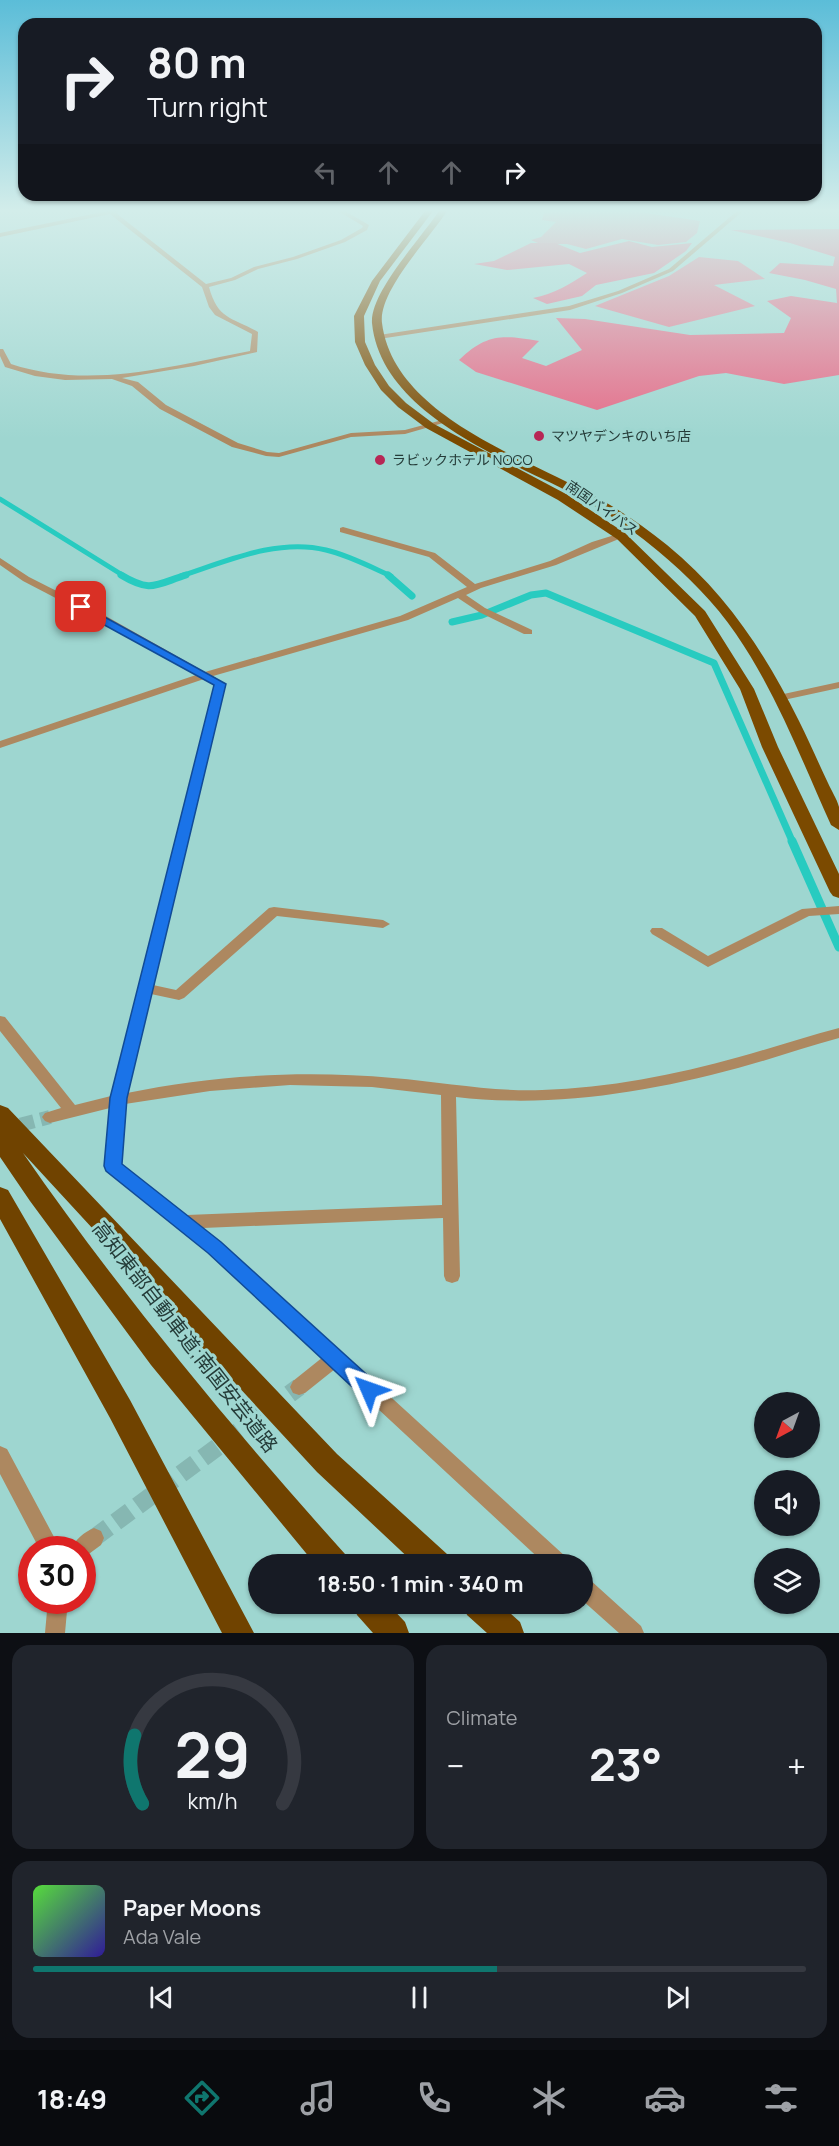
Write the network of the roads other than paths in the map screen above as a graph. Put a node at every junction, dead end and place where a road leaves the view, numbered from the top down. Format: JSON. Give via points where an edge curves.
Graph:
{"nodes":[{"id":1,"x":205,"y":287,"type":"edge"},
{"id":2,"x":373,"y":287,"type":"edge"},
{"id":3,"x":390,"y":287,"type":"edge"},
{"id":4,"x":629,"y":287,"type":"edge"},
{"id":5,"x":380,"y":337,"type":"junction"},
{"id":6,"x":0,"y":351,"type":"edge"},
{"id":7,"x":4,"y":361,"type":"edge"},
{"id":8,"x":114,"y":377,"type":"junction"},
{"id":9,"x":446,"y":421,"type":"junction"},
{"id":10,"x":430,"y":426,"type":"junction"},
{"id":11,"x":343,"y":530,"type":"dead end"},
{"id":12,"x":621,"y":536,"type":"junction"},
{"id":13,"x":0,"y":561,"type":"edge"},
{"id":14,"x":474,"y":588,"type":"junction"},
{"id":15,"x":459,"y":594,"type":"junction"},
{"id":16,"x":528,"y":632,"type":"dead end"},
{"id":17,"x":206,"y":675,"type":"junction"},
{"id":18,"x":839,"y":685,"type":"edge"},
{"id":19,"x":779,"y":698,"type":"junction"},
{"id":20,"x":0,"y":745,"type":"edge"},
{"id":21,"x":839,"y":825,"type":"edge"},
{"id":22,"x":839,"y":892,"type":"edge"},
{"id":23,"x":839,"y":910,"type":"edge"},
{"id":24,"x":382,"y":924,"type":"dead end"},
{"id":25,"x":657,"y":931,"type":"dead end"},
{"id":26,"x":145,"y":988,"type":"junction"},
{"id":27,"x":0,"y":1021,"type":"edge"},
{"id":28,"x":839,"y":1033,"type":"edge"},
{"id":29,"x":448,"y":1092,"type":"junction"},
{"id":30,"x":118,"y":1098,"type":"junction"},
{"id":31,"x":71,"y":1111,"type":"junction"},
{"id":32,"x":0,"y":1114,"type":"edge"},
{"id":33,"x":50,"y":1117,"type":"tunnel mouth"},
{"id":34,"x":0,"y":1139,"type":"edge"},
{"id":35,"x":0,"y":1197,"type":"edge"},
{"id":36,"x":450,"y":1211,"type":"junction"},
{"id":37,"x":182,"y":1222,"type":"junction"},
{"id":38,"x":452,"y":1276,"type":"dead end"},
{"id":39,"x":335,"y":1358,"type":"junction"},
{"id":40,"x":299,"y":1387,"type":"tunnel mouth"},
{"id":41,"x":0,"y":1455,"type":"edge"},
{"id":42,"x":43,"y":1536,"type":"edge"},
{"id":43,"x":325,"y":1554,"type":"edge"},
{"id":44,"x":425,"y":1554,"type":"edge"},
{"id":45,"x":548,"y":1554,"type":"edge"},
{"id":46,"x":593,"y":1596,"type":"edge"},
{"id":47,"x":57,"y":1614,"type":"edge"},
{"id":48,"x":377,"y":1614,"type":"edge"},
{"id":49,"x":489,"y":1614,"type":"edge"},
{"id":50,"x":55,"y":1633,"type":"edge"},
{"id":51,"x":239,"y":1633,"type":"edge"},
{"id":52,"x":394,"y":1633,"type":"edge"},
{"id":53,"x":509,"y":1633,"type":"edge"},
{"id":54,"x":634,"y":1633,"type":"edge"}],
"edges":[{"from":1,"to":8,"type":"street","via":[[209,306],[218,316],[255,333],[252,352]]},
{"from":2,"to":10,"type":"highway","name":"南国バイパス","via":[[359,316],[360,342],[385,388]]},
{"from":3,"to":5,"type":"highway","name":"南国バイパス","via":[[376,320]]},
{"from":4,"to":5,"type":"street","via":[[570,308]]},
{"from":5,"to":9,"type":"highway","name":"南国バイパス","via":[[401,382]]},
{"from":6,"to":7,"type":"street"},
{"from":7,"to":8,"type":"street","via":[[36,374]]},
{"from":8,"to":10,"type":"street","via":[[135,384],[163,407],[235,445],[266,454],[358,434],[405,432]]},
{"from":9,"to":10,"type":"street"},
{"from":9,"to":19,"type":"highway","name":"南国バイパス","via":[[583,494],[674,558],[720,605],[750,644]]},
{"from":10,"to":12,"type":"highway","name":"南国バイパス","via":[[562,497]]},
{"from":11,"to":14,"type":"street","via":[[432,555]]},
{"from":12,"to":14,"type":"street"},
{"from":12,"to":22,"type":"highway","name":"南国バイパス","via":[[700,614],[747,689]]},
{"from":13,"to":17,"type":"street","via":[[26,579]]},
{"from":14,"to":15,"type":"street"},
{"from":15,"to":16,"type":"street"},
{"from":15,"to":17,"type":"street","via":[[404,618]]},
{"from":17,"to":20,"type":"street"},
{"from":17,"to":26,"type":"street","via":[[220,684]]},
{"from":18,"to":19,"type":"street"},
{"from":19,"to":21,"type":"highway","name":"南国バイパス"},
{"from":23,"to":25,"type":"street","via":[[807,912],[708,962]]},
{"from":24,"to":26,"type":"street","via":[[274,911],[179,995]]},
{"from":26,"to":30,"type":"street"},
{"from":27,"to":31,"type":"street"},
{"from":28,"to":29,"type":"street","via":[[723,1067],[601,1090],[492,1097]]},
{"from":29,"to":30,"type":"street","via":[[315,1079],[235,1082]]},
{"from":29,"to":36,"type":"street"},
{"from":30,"to":31,"type":"street"},
{"from":30,"to":37,"type":"street","via":[[113,1166]]},
{"from":31,"to":33,"type":"street"},
{"from":32,"to":44,"type":"highway","via":[[327,1462]]},
{"from":34,"to":43,"type":"highway","name":"高知東部自動車道;南国安芸道路","via":[[148,1342]]},
{"from":35,"to":51,"type":"highway","via":[[120,1409]]},
{"from":36,"to":37,"type":"street"},
{"from":36,"to":38,"type":"street"},
{"from":37,"to":39,"type":"street","via":[[215,1247]]},
{"from":39,"to":40,"type":"street"},
{"from":39,"to":45,"type":"street"},
{"from":41,"to":42,"type":"street"},
{"from":46,"to":54,"type":"street"},
{"from":47,"to":50,"type":"street"},
{"from":48,"to":52,"type":"highway"},
{"from":49,"to":53,"type":"highway"}]}
